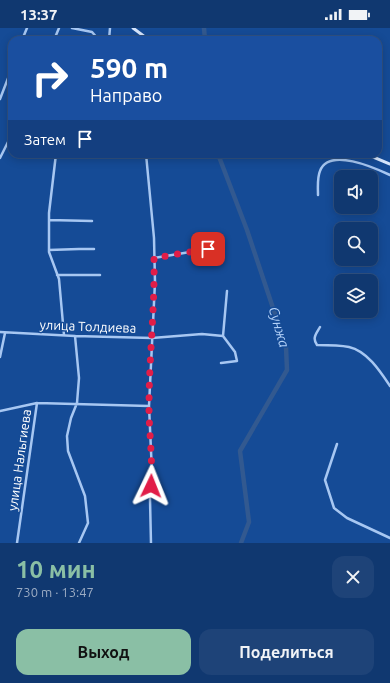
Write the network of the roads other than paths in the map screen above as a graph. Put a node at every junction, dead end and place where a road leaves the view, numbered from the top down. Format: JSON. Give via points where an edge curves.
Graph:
{"nodes":[{"id":1,"x":72,"y":28,"type":"edge"},
{"id":2,"x":133,"y":28,"type":"edge"},
{"id":3,"x":96,"y":36,"type":"edge"},
{"id":4,"x":144,"y":36,"type":"edge"},
{"id":5,"x":8,"y":78,"type":"edge"},
{"id":6,"x":0,"y":99,"type":"edge"},
{"id":7,"x":8,"y":142,"type":"edge"},
{"id":8,"x":0,"y":158,"type":"edge"},
{"id":9,"x":56,"y":158,"type":"edge"},
{"id":10,"x":146,"y":158,"type":"edge"},
{"id":11,"x":376,"y":158,"type":"edge"},
{"id":12,"x":390,"y":164,"type":"edge"},
{"id":13,"x":390,"y":175,"type":"edge"},
{"id":14,"x":318,"y":195,"type":"dead end"},
{"id":15,"x":49,"y":220,"type":"junction"},
{"id":16,"x":92,"y":221,"type":"dead end"},
{"id":17,"x":208,"y":249,"type":"dead end"},
{"id":18,"x":49,"y":250,"type":"junction"},
{"id":19,"x":94,"y":250,"type":"dead end"},
{"id":20,"x":154,"y":258,"type":"junction"},
{"id":21,"x":57,"y":275,"type":"junction"},
{"id":22,"x":100,"y":275,"type":"dead end"},
{"id":23,"x":227,"y":291,"type":"dead end"},
{"id":24,"x":320,"y":327,"type":"dead end"},
{"id":25,"x":0,"y":332,"type":"edge"},
{"id":26,"x":4,"y":333,"type":"junction"},
{"id":27,"x":64,"y":335,"type":"junction"},
{"id":28,"x":75,"y":336,"type":"junction"},
{"id":29,"x":223,"y":336,"type":"junction"},
{"id":30,"x":152,"y":338,"type":"junction"},
{"id":31,"x":0,"y":357,"type":"edge"},
{"id":32,"x":221,"y":363,"type":"dead end"},
{"id":33,"x":390,"y":386,"type":"edge"},
{"id":34,"x":37,"y":403,"type":"junction"},
{"id":35,"x":77,"y":403,"type":"junction"},
{"id":36,"x":149,"y":406,"type":"junction"},
{"id":37,"x":0,"y":411,"type":"edge"},
{"id":38,"x":337,"y":444,"type":"dead end"},
{"id":39,"x":390,"y":538,"type":"edge"},
{"id":40,"x":17,"y":543,"type":"edge"},
{"id":41,"x":79,"y":543,"type":"edge"},
{"id":42,"x":151,"y":543,"type":"edge"}],
"edges":[{"from":1,"to":3,"type":"street","via":[[92,32]]},
{"from":2,"to":4,"type":"main road"},
{"from":5,"to":6,"type":"street"},
{"from":7,"to":8,"type":"street"},
{"from":9,"to":15,"type":"street"},
{"from":10,"to":20,"type":"street"},
{"from":11,"to":12,"type":"main road"},
{"from":13,"to":14,"type":"street","via":[[353,161],[339,159],[326,163],[319,172]]},
{"from":15,"to":16,"type":"street"},
{"from":15,"to":18,"type":"street"},
{"from":17,"to":20,"type":"street"},
{"from":18,"to":19,"type":"street"},
{"from":18,"to":21,"type":"street"},
{"from":20,"to":30,"type":"street"},
{"from":21,"to":22,"type":"street"},
{"from":21,"to":27,"type":"street"},
{"from":23,"to":29,"type":"street"},
{"from":24,"to":33,"type":"street","via":[[314,337],[317,345],[350,347],[363,354]]},
{"from":25,"to":26,"type":"street","name":"улица Толдиева"},
{"from":26,"to":27,"type":"street","name":"улица Толдиева"},
{"from":26,"to":31,"type":"street"},
{"from":27,"to":28,"type":"street","name":"улица Толдиева"},
{"from":28,"to":30,"type":"street","name":"улица Толдиева"},
{"from":28,"to":35,"type":"street","via":[[79,378]]},
{"from":29,"to":30,"type":"street","name":"улица Толдиева","via":[[202,334]]},
{"from":29,"to":32,"type":"street","via":[[235,352],[238,361]]},
{"from":30,"to":36,"type":"street"},
{"from":34,"to":35,"type":"street"},
{"from":34,"to":37,"type":"street"},
{"from":34,"to":40,"type":"street","name":"улица Нальгиева"},
{"from":35,"to":36,"type":"street"},
{"from":35,"to":41,"type":"street","via":[[67,436],[68,451],[85,496],[88,522]]},
{"from":36,"to":42,"type":"street","via":[[152,473]]},
{"from":38,"to":39,"type":"street","via":[[325,480],[334,508],[347,518]]}]}
